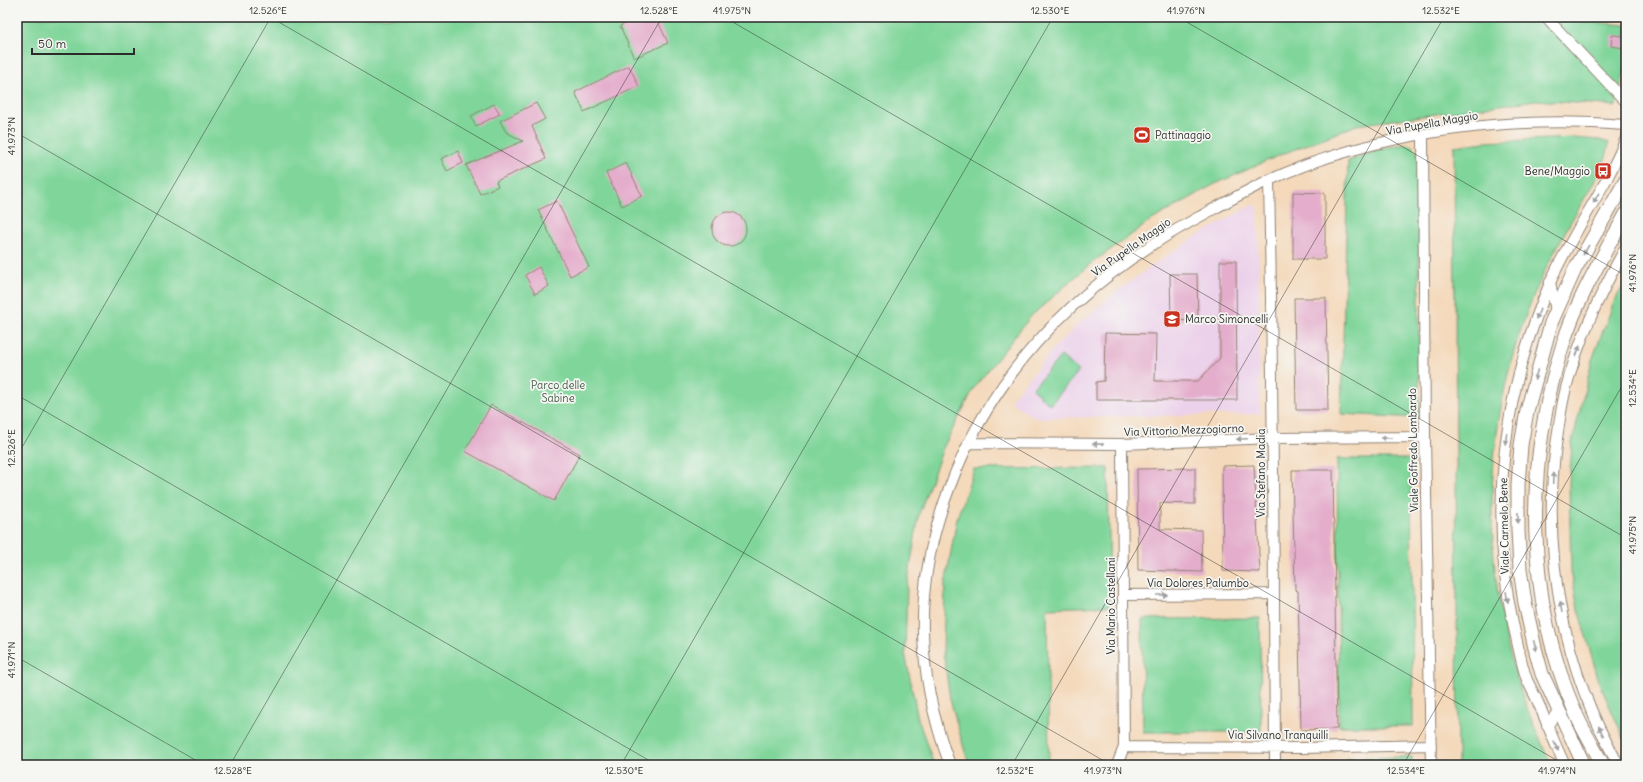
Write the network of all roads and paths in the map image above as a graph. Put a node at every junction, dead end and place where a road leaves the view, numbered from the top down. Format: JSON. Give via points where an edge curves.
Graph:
{"nodes":[{"id":1,"x":1546,"y":17,"type":"edge"},
{"id":2,"x":1626,"y":102,"type":"edge"},
{"id":3,"x":1626,"y":125,"type":"edge"},
{"id":4,"x":1423,"y":135,"type":"junction"},
{"id":5,"x":1626,"y":138,"type":"edge"},
{"id":6,"x":1269,"y":180,"type":"junction"},
{"id":7,"x":1626,"y":180,"type":"edge"},
{"id":8,"x":1626,"y":214,"type":"edge"},
{"id":9,"x":1626,"y":247,"type":"edge"},
{"id":10,"x":1550,"y":282,"type":"junction"},
{"id":11,"x":1595,"y":306,"type":"junction"},
{"id":12,"x":1556,"y":311,"type":"junction"},
{"id":13,"x":1574,"y":315,"type":"junction"},
{"id":14,"x":1424,"y":437,"type":"junction"},
{"id":15,"x":1274,"y":438,"type":"junction"},
{"id":16,"x":968,"y":442,"type":"junction"},
{"id":17,"x":1122,"y":444,"type":"junction"},
{"id":18,"x":1273,"y":594,"type":"junction"},
{"id":19,"x":1123,"y":595,"type":"junction"},
{"id":20,"x":1570,"y":698,"type":"junction"},
{"id":21,"x":1591,"y":709,"type":"junction"},
{"id":22,"x":1559,"y":710,"type":"junction"},
{"id":23,"x":1547,"y":726,"type":"junction"},
{"id":24,"x":1431,"y":745,"type":"junction"},
{"id":25,"x":1124,"y":747,"type":"junction"},
{"id":26,"x":1275,"y":748,"type":"junction"},
{"id":27,"x":950,"y":765,"type":"edge"},
{"id":28,"x":1117,"y":765,"type":"edge"},
{"id":29,"x":1276,"y":765,"type":"edge"},
{"id":30,"x":1431,"y":765,"type":"edge"},
{"id":31,"x":1565,"y":765,"type":"edge"},
{"id":32,"x":1584,"y":765,"type":"edge"},
{"id":33,"x":1603,"y":765,"type":"edge"},
{"id":34,"x":1619,"y":765,"type":"edge"}],
"edges":[{"from":1,"to":2,"type":"street"},
{"from":3,"to":4,"type":"street","name":"Via Pupella Maggio","via":[[1582,122],[1516,123]]},
{"from":4,"to":6,"type":"street","name":"Via Pupella Maggio","via":[[1348,152]]},
{"from":4,"to":14,"type":"street","name":"Viale Goffredo Lombardo"},
{"from":5,"to":10,"type":"street","name":"Viale Carmelo Bene","one_way":true},
{"from":6,"to":15,"type":"street","name":"Via Stefano Madia"},
{"from":6,"to":16,"type":"street","name":"Via Pupella Maggio","via":[[1177,229],[1114,270],[1087,293],[1050,327],[1032,348],[997,394]]},
{"from":7,"to":12,"type":"street","name":"Viale Carmelo Bene","one_way":true,"via":[[1575,269]]},
{"from":8,"to":13,"type":"street"},
{"from":9,"to":11,"type":"street"},
{"from":10,"to":12,"type":"street"},
{"from":10,"to":23,"type":"street","name":"Viale Carmelo Bene","one_way":true,"via":[[1530,336],[1517,382],[1506,439],[1501,497],[1507,599],[1527,680]]},
{"from":11,"to":13,"type":"street"},
{"from":21,"to":11,"type":"street","one_way":true,"via":[[1575,665],[1562,611],[1556,576],[1552,495],[1554,459],[1566,389]]},
{"from":12,"to":22,"type":"street","name":"Viale Carmelo Bene","one_way":true,"via":[[1527,411],[1521,445],[1518,508],[1520,569],[1528,620],[1542,674]]},
{"from":13,"to":20,"type":"street","via":[[1546,405],[1536,485],[1535,535],[1541,595],[1557,660]]},
{"from":14,"to":15,"type":"street","name":"Via Vittorio Mezzogiorno","one_way":true},
{"from":14,"to":24,"type":"street","name":"Viale Goffredo Lombardo"},
{"from":15,"to":17,"type":"street","name":"Via Vittorio Mezzogiorno","one_way":true},
{"from":15,"to":18,"type":"street","name":"Via Stefano Madia"},
{"from":17,"to":16,"type":"street","name":"Via Vittorio Mezzogiorno","one_way":true},
{"from":16,"to":27,"type":"street","name":"Via Pupella Maggio","via":[[942,506],[933,540],[923,600],[924,658],[929,692]]},
{"from":17,"to":19,"type":"street","name":"Via Mario Castellani"},
{"from":19,"to":18,"type":"street","name":"Via Dolores Palumbo","one_way":true},
{"from":18,"to":26,"type":"street","name":"Via Stefano Madia"},
{"from":19,"to":25,"type":"street","name":"Via Mario Castellani"},
{"from":20,"to":21,"type":"street"},
{"from":20,"to":33,"type":"street","via":[[1591,746]]},
{"from":34,"to":21,"type":"street","one_way":true},
{"from":22,"to":23,"type":"street"},
{"from":22,"to":32,"type":"street","name":"Viale Carmelo Bene"},
{"from":23,"to":31,"type":"street","name":"Viale Carmelo Bene","one_way":true},
{"from":24,"to":26,"type":"street","name":"Via Silvano Tranquilli"},
{"from":24,"to":30,"type":"street","name":"Viale Goffredo Lombardo"},
{"from":25,"to":26,"type":"street","name":"Via Silvano Tranquilli"},
{"from":25,"to":28,"type":"street","name":"Via Mario Castellani"},
{"from":26,"to":29,"type":"street","name":"Via Stefano Madia"}]}
